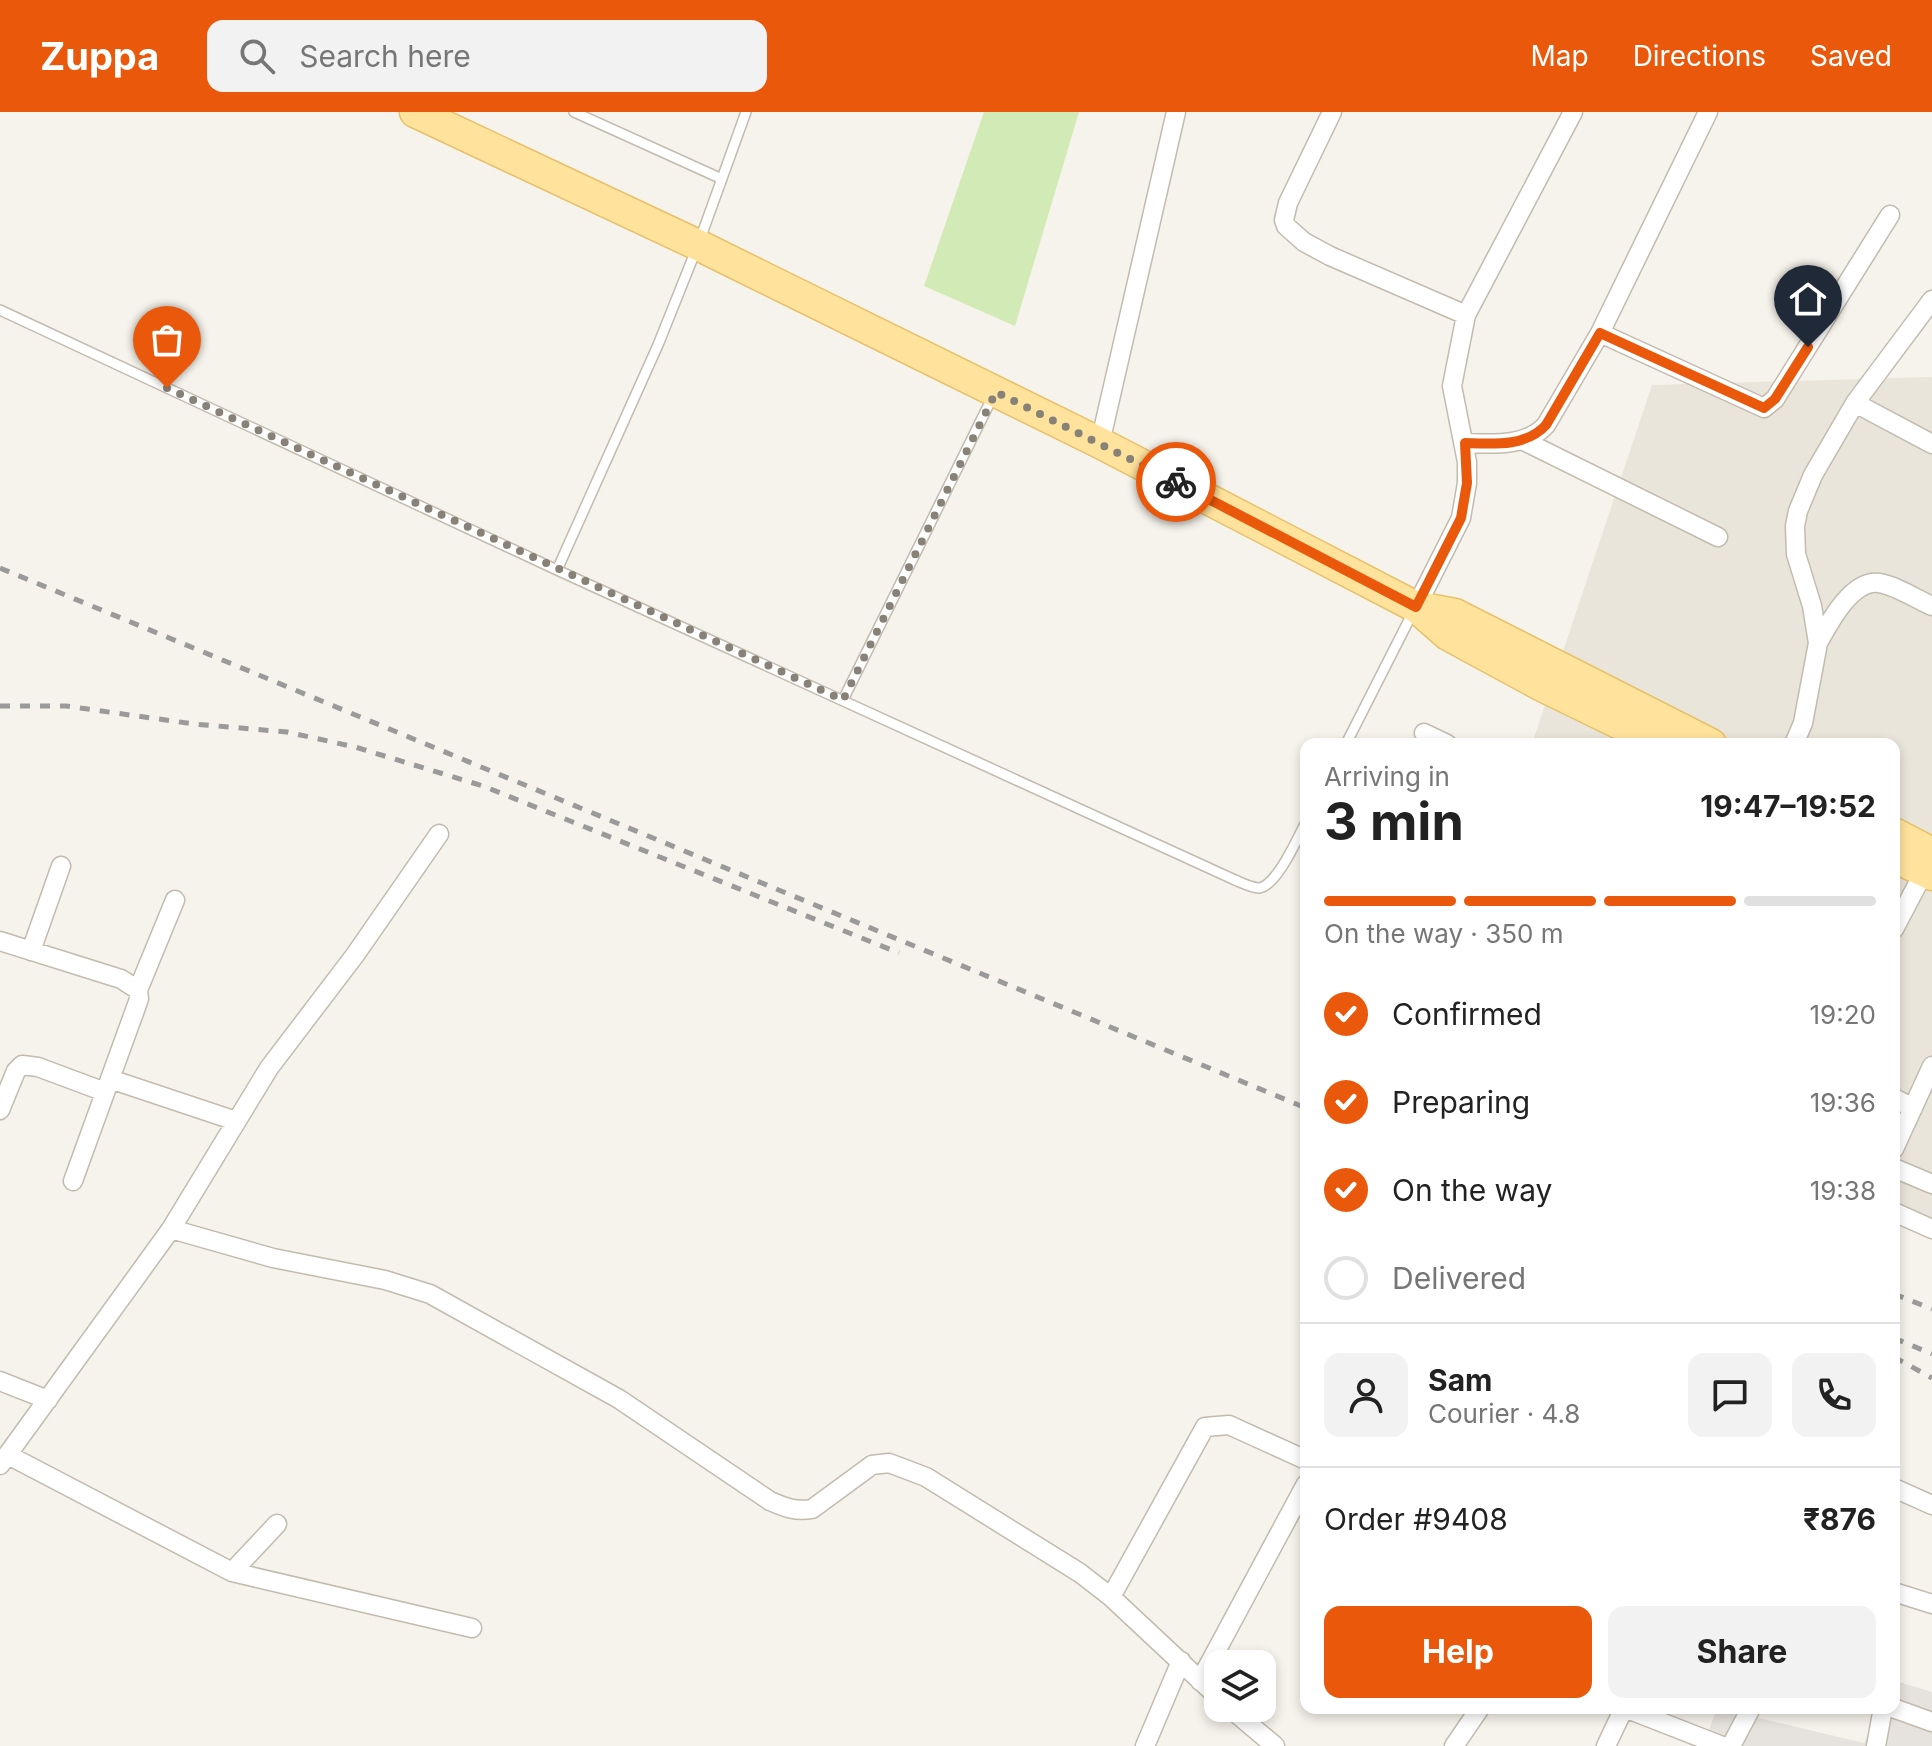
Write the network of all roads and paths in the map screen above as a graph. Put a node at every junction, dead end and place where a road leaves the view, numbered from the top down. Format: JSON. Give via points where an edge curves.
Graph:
{"nodes":[{"id":1,"x":415,"y":112,"type":"edge"},
{"id":2,"x":574,"y":112,"type":"edge"},
{"id":3,"x":746,"y":112,"type":"edge"},
{"id":4,"x":1176,"y":112,"type":"edge"},
{"id":5,"x":1332,"y":112,"type":"edge"},
{"id":6,"x":1573,"y":112,"type":"edge"},
{"id":7,"x":1708,"y":112,"type":"edge"},
{"id":8,"x":722,"y":179,"type":"junction"},
{"id":9,"x":1890,"y":215,"type":"dead end"},
{"id":10,"x":698,"y":245,"type":"junction"},
{"id":11,"x":1932,"y":300,"type":"edge"},
{"id":12,"x":0,"y":310,"type":"edge"},
{"id":13,"x":1466,"y":315,"type":"junction"},
{"id":14,"x":1600,"y":333,"type":"junction"},
{"id":15,"x":996,"y":392,"type":"junction"},
{"id":16,"x":1855,"y":403,"type":"junction"},
{"id":17,"x":1522,"y":440,"type":"junction"},
{"id":18,"x":1100,"y":443,"type":"junction"},
{"id":19,"x":1465,"y":443,"type":"junction"},
{"id":20,"x":1932,"y":444,"type":"edge"},
{"id":21,"x":1718,"y":537,"type":"dead end"},
{"id":22,"x":557,"y":570,"type":"junction"},
{"id":23,"x":1932,"y":606,"type":"edge"},
{"id":24,"x":1416,"y":607,"type":"junction"},
{"id":25,"x":1818,"y":643,"type":"junction"},
{"id":26,"x":843,"y":700,"type":"junction"},
{"id":27,"x":1424,"y":733,"type":"dead end"},
{"id":28,"x":1349,"y":738,"type":"edge"},
{"id":29,"x":1434,"y":738,"type":"edge"},
{"id":30,"x":1649,"y":738,"type":"edge"},
{"id":31,"x":1699,"y":738,"type":"edge"},
{"id":32,"x":1797,"y":738,"type":"edge"},
{"id":33,"x":1300,"y":833,"type":"edge"},
{"id":34,"x":439,"y":834,"type":"dead end"},
{"id":35,"x":1900,"y":839,"type":"edge"},
{"id":36,"x":1900,"y":859,"type":"edge"},
{"id":37,"x":61,"y":866,"type":"dead end"},
{"id":38,"x":1929,"y":867,"type":"edge"},
{"id":39,"x":175,"y":900,"type":"dead end"},
{"id":40,"x":1900,"y":918,"type":"edge"},
{"id":41,"x":0,"y":941,"type":"edge"},
{"id":42,"x":31,"y":951,"type":"junction"},
{"id":43,"x":138,"y":990,"type":"junction"},
{"id":44,"x":1932,"y":1068,"type":"edge"},
{"id":45,"x":108,"y":1086,"type":"junction"},
{"id":46,"x":1900,"y":1101,"type":"edge"},
{"id":47,"x":1913,"y":1108,"type":"junction"},
{"id":48,"x":0,"y":1110,"type":"edge"},
{"id":49,"x":236,"y":1121,"type":"junction"},
{"id":50,"x":1900,"y":1136,"type":"edge"},
{"id":51,"x":1900,"y":1171,"type":"edge"},
{"id":52,"x":73,"y":1181,"type":"dead end"},
{"id":53,"x":1932,"y":1184,"type":"edge"},
{"id":54,"x":1900,"y":1215,"type":"edge"},
{"id":55,"x":171,"y":1229,"type":"junction"},
{"id":56,"x":1932,"y":1229,"type":"edge"},
{"id":57,"x":0,"y":1381,"type":"edge"},
{"id":58,"x":48,"y":1400,"type":"junction"},
{"id":59,"x":1300,"y":1457,"type":"edge"},
{"id":60,"x":4,"y":1460,"type":"edge"},
{"id":61,"x":1900,"y":1491,"type":"edge"},
{"id":62,"x":1300,"y":1495,"type":"edge"},
{"id":63,"x":1932,"y":1505,"type":"edge"},
{"id":64,"x":277,"y":1524,"type":"dead end"},
{"id":65,"x":232,"y":1572,"type":"junction"},
{"id":66,"x":1900,"y":1594,"type":"edge"},
{"id":67,"x":1111,"y":1597,"type":"junction"},
{"id":68,"x":1932,"y":1604,"type":"edge"},
{"id":69,"x":472,"y":1628,"type":"dead end"},
{"id":70,"x":1181,"y":1661,"type":"junction"},
{"id":71,"x":1200,"y":1681,"type":"junction"},
{"id":72,"x":1204,"y":1685,"type":"edge"},
{"id":73,"x":1900,"y":1711,"type":"edge"},
{"id":74,"x":1476,"y":1714,"type":"edge"},
{"id":75,"x":1621,"y":1714,"type":"edge"},
{"id":76,"x":1639,"y":1714,"type":"edge"},
{"id":77,"x":1748,"y":1714,"type":"edge"},
{"id":78,"x":1882,"y":1714,"type":"edge"},
{"id":79,"x":1247,"y":1722,"type":"edge"},
{"id":80,"x":1932,"y":1722,"type":"edge"},
{"id":81,"x":1145,"y":1746,"type":"edge"},
{"id":82,"x":1275,"y":1746,"type":"edge"},
{"id":83,"x":1454,"y":1746,"type":"edge"},
{"id":84,"x":1606,"y":1746,"type":"edge"},
{"id":85,"x":1722,"y":1746,"type":"edge"},
{"id":86,"x":1731,"y":1746,"type":"edge"},
{"id":87,"x":1876,"y":1746,"type":"edge"}],
"edges":[{"from":1,"to":10,"type":"main road"},
{"from":2,"to":8,"type":"lane"},
{"from":3,"to":8,"type":"lane"},
{"from":4,"to":18,"type":"street"},
{"from":5,"to":13,"type":"street","via":[[1288,203],[1286,226],[1330,256]]},
{"from":6,"to":13,"type":"street"},
{"from":7,"to":14,"type":"street"},
{"from":8,"to":10,"type":"lane"},
{"from":9,"to":14,"type":"street","via":[[1775,399],[1764,408]]},
{"from":10,"to":15,"type":"main road"},
{"from":10,"to":22,"type":"lane"},
{"from":11,"to":16,"type":"street"},
{"from":12,"to":22,"type":"lane"},
{"from":13,"to":19,"type":"street","via":[[1452,386]]},
{"from":14,"to":17,"type":"street","via":[[1546,425]]},
{"from":15,"to":18,"type":"main road"},
{"from":15,"to":26,"type":"lane"},
{"from":16,"to":20,"type":"street"},
{"from":16,"to":25,"type":"street","via":[[1804,492],[1795,526],[1796,554]]},
{"from":17,"to":19,"type":"street"},
{"from":17,"to":21,"type":"street"},
{"from":18,"to":24,"type":"main road"},
{"from":19,"to":24,"type":"street","via":[[1467,483],[1461,518]]},
{"from":22,"to":26,"type":"lane"},
{"from":23,"to":25,"type":"street","via":[[1882,584],[1863,585],[1834,613]]},
{"from":24,"to":28,"type":"lane"},
{"from":24,"to":30,"type":"main road","via":[[1448,635]]},
{"from":24,"to":31,"type":"main road","via":[[1455,614]]},
{"from":25,"to":32,"type":"street"},
{"from":26,"to":33,"type":"lane","via":[[1250,886],[1260,888],[1277,875]]},
{"from":27,"to":29,"type":"street"},
{"from":34,"to":49,"type":"street"},
{"from":35,"to":38,"type":"main road"},
{"from":36,"to":38,"type":"main road"},
{"from":37,"to":42,"type":"street"},
{"from":38,"to":40,"type":"street"},
{"from":39,"to":43,"type":"street"},
{"from":41,"to":42,"type":"street"},
{"from":42,"to":43,"type":"street","via":[[121,979]]},
{"from":43,"to":45,"type":"street"},
{"from":44,"to":47,"type":"street"},
{"from":45,"to":48,"type":"street","via":[[22,1065]]},
{"from":45,"to":49,"type":"street"},
{"from":45,"to":52,"type":"street"},
{"from":46,"to":47,"type":"street"},
{"from":47,"to":50,"type":"street"},
{"from":49,"to":55,"type":"street"},
{"from":51,"to":53,"type":"street"},
{"from":54,"to":56,"type":"street"},
{"from":55,"to":58,"type":"street"},
{"from":55,"to":67,"type":"street","via":[[430,1294],[619,1399],[788,1509],[812,1509],[872,1465],[902,1466],[1049,1551]]},
{"from":57,"to":58,"type":"street"},
{"from":58,"to":60,"type":"street"},
{"from":59,"to":67,"type":"street","via":[[1229,1425],[1205,1427]]},
{"from":60,"to":65,"type":"street"},
{"from":61,"to":63,"type":"street"},
{"from":62,"to":71,"type":"street"},
{"from":64,"to":65,"type":"street"},
{"from":65,"to":69,"type":"street"},
{"from":66,"to":68,"type":"street"},
{"from":67,"to":70,"type":"street"},
{"from":70,"to":71,"type":"street"},
{"from":70,"to":81,"type":"street"},
{"from":71,"to":72,"type":"street"},
{"from":73,"to":80,"type":"street"},
{"from":74,"to":83,"type":"street"},
{"from":75,"to":84,"type":"street"},
{"from":76,"to":85,"type":"street"},
{"from":77,"to":86,"type":"street"},
{"from":78,"to":87,"type":"street"},
{"from":79,"to":82,"type":"street"}]}
